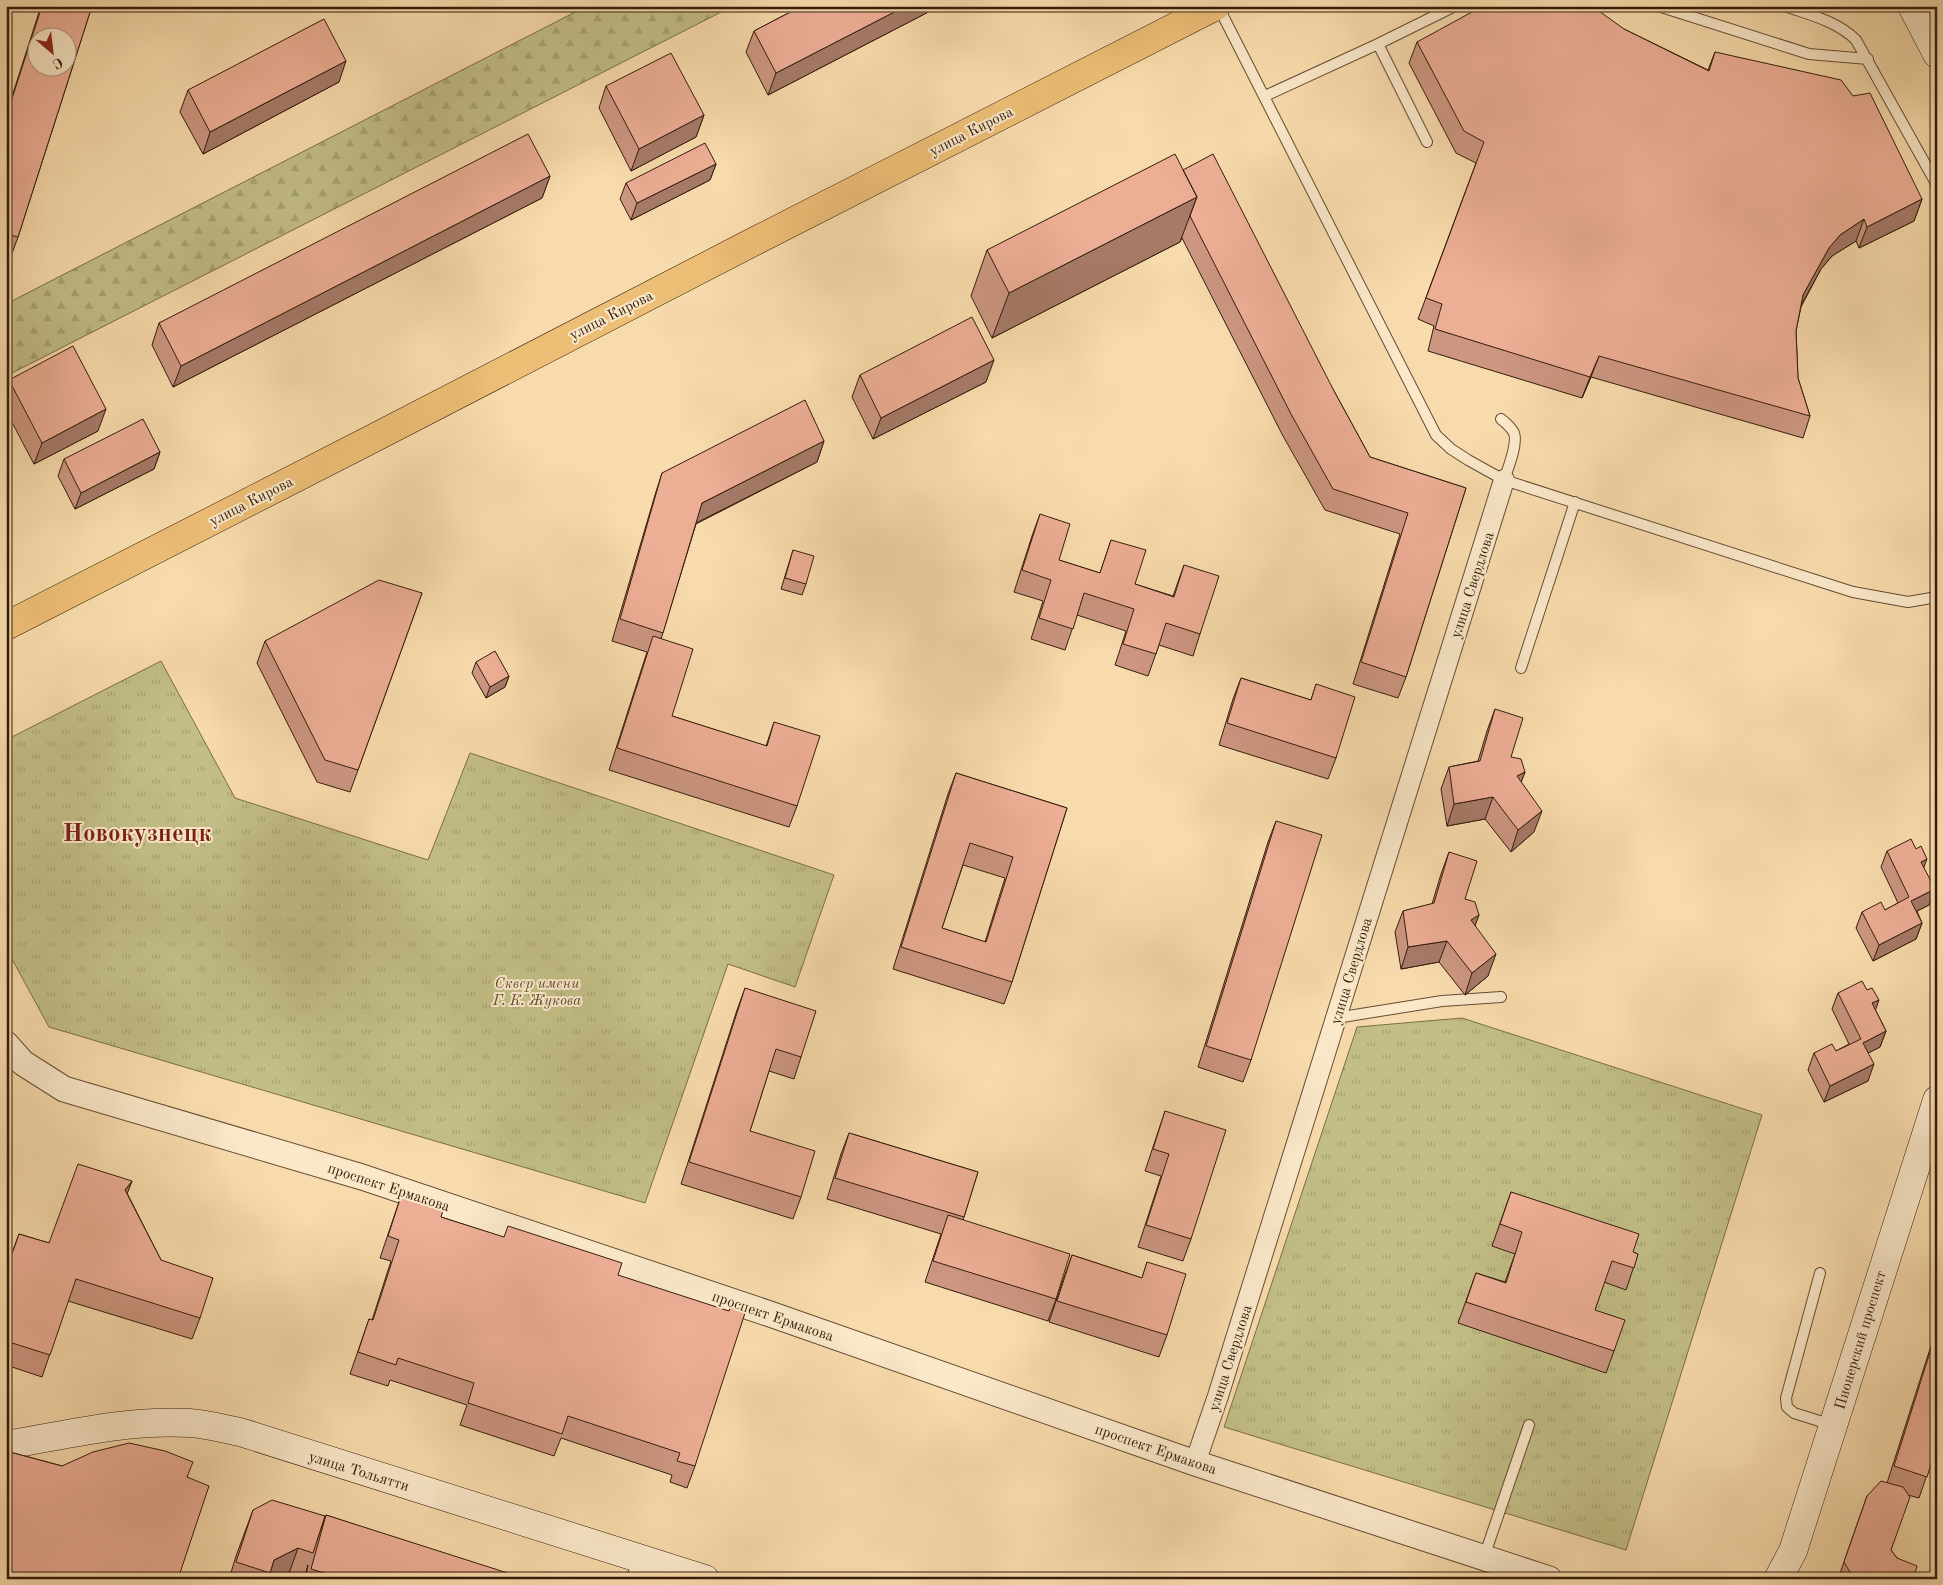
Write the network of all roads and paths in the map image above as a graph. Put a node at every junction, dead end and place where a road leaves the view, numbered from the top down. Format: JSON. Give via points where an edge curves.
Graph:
{"nodes":[{"id":1,"x":1217,"y":6,"type":"edge"},
{"id":2,"x":1455,"y":6,"type":"edge"},
{"id":3,"x":1658,"y":6,"type":"edge"},
{"id":4,"x":1785,"y":6,"type":"edge"},
{"id":5,"x":1912,"y":6,"type":"edge"},
{"id":6,"x":1378,"y":44,"type":"junction"},
{"id":7,"x":1937,"y":54,"type":"edge"},
{"id":8,"x":1868,"y":59,"type":"junction"},
{"id":9,"x":1265,"y":96,"type":"junction"},
{"id":10,"x":1427,"y":142,"type":"dead end"},
{"id":11,"x":1937,"y":185,"type":"edge"},
{"id":12,"x":1501,"y":419,"type":"dead end"},
{"id":13,"x":1504,"y":480,"type":"junction"},
{"id":14,"x":1575,"y":502,"type":"junction"},
{"id":15,"x":1937,"y":597,"type":"edge"},
{"id":16,"x":6,"y":626,"type":"edge"},
{"id":17,"x":1521,"y":668,"type":"dead end"},
{"id":18,"x":1501,"y":997,"type":"dead end"},
{"id":19,"x":1336,"y":1018,"type":"junction"},
{"id":20,"x":6,"y":1045,"type":"edge"},
{"id":21,"x":1937,"y":1100,"type":"edge"},
{"id":22,"x":1820,"y":1273,"type":"dead end"},
{"id":23,"x":1529,"y":1424,"type":"dead end"},
{"id":24,"x":1833,"y":1425,"type":"junction"},
{"id":25,"x":6,"y":1445,"type":"edge"},
{"id":26,"x":1195,"y":1463,"type":"junction"},
{"id":27,"x":1484,"y":1557,"type":"junction"},
{"id":28,"x":640,"y":1569,"type":"edge"},
{"id":29,"x":705,"y":1579,"type":"edge"},
{"id":30,"x":1549,"y":1579,"type":"edge"},
{"id":31,"x":1778,"y":1579,"type":"edge"}],
"edges":[{"from":1,"to":9,"type":"lane"},
{"from":1,"to":16,"type":"main road","name":"улица Кирова"},
{"from":2,"to":6,"type":"lane"},
{"from":3,"to":8,"type":"lane","via":[[1809,54]]},
{"from":4,"to":8,"type":"lane","via":[[1847,30]]},
{"from":5,"to":7,"type":"main road"},
{"from":6,"to":9,"type":"lane"},
{"from":6,"to":10,"type":"lane"},
{"from":8,"to":11,"type":"lane"},
{"from":9,"to":13,"type":"lane","via":[[1436,435],[1451,449]]},
{"from":12,"to":13,"type":"lane","via":[[1515,435]]},
{"from":13,"to":14,"type":"lane"},
{"from":13,"to":19,"type":"street","name":"улица Свердлова"},
{"from":14,"to":15,"type":"lane","via":[[1853,592],[1908,602]]},
{"from":14,"to":17,"type":"lane"},
{"from":18,"to":19,"type":"lane","via":[[1442,1001]]},
{"from":19,"to":26,"type":"street","name":"улица Свердлова"},
{"from":20,"to":26,"type":"street","name":"проспект Ермакова","via":[[23,1063],[64,1088],[372,1180],[770,1314]]},
{"from":21,"to":24,"type":"main road","name":"Пионерский проспект"},
{"from":22,"to":24,"type":"lane","via":[[1786,1398],[1787,1407],[1794,1412]]},
{"from":23,"to":27,"type":"lane"},
{"from":24,"to":31,"type":"main road","name":"Пионерский проспект","via":[[1793,1551]]},
{"from":25,"to":28,"type":"main road","name":"улица Тольятти","via":[[162,1422],[193,1423],[240,1432]]},
{"from":26,"to":27,"type":"street","name":"проспект Ермакова"},
{"from":27,"to":30,"type":"street","name":"проспект Ермакова"},
{"from":28,"to":29,"type":"main road","name":"улица Тольятти"}]}
